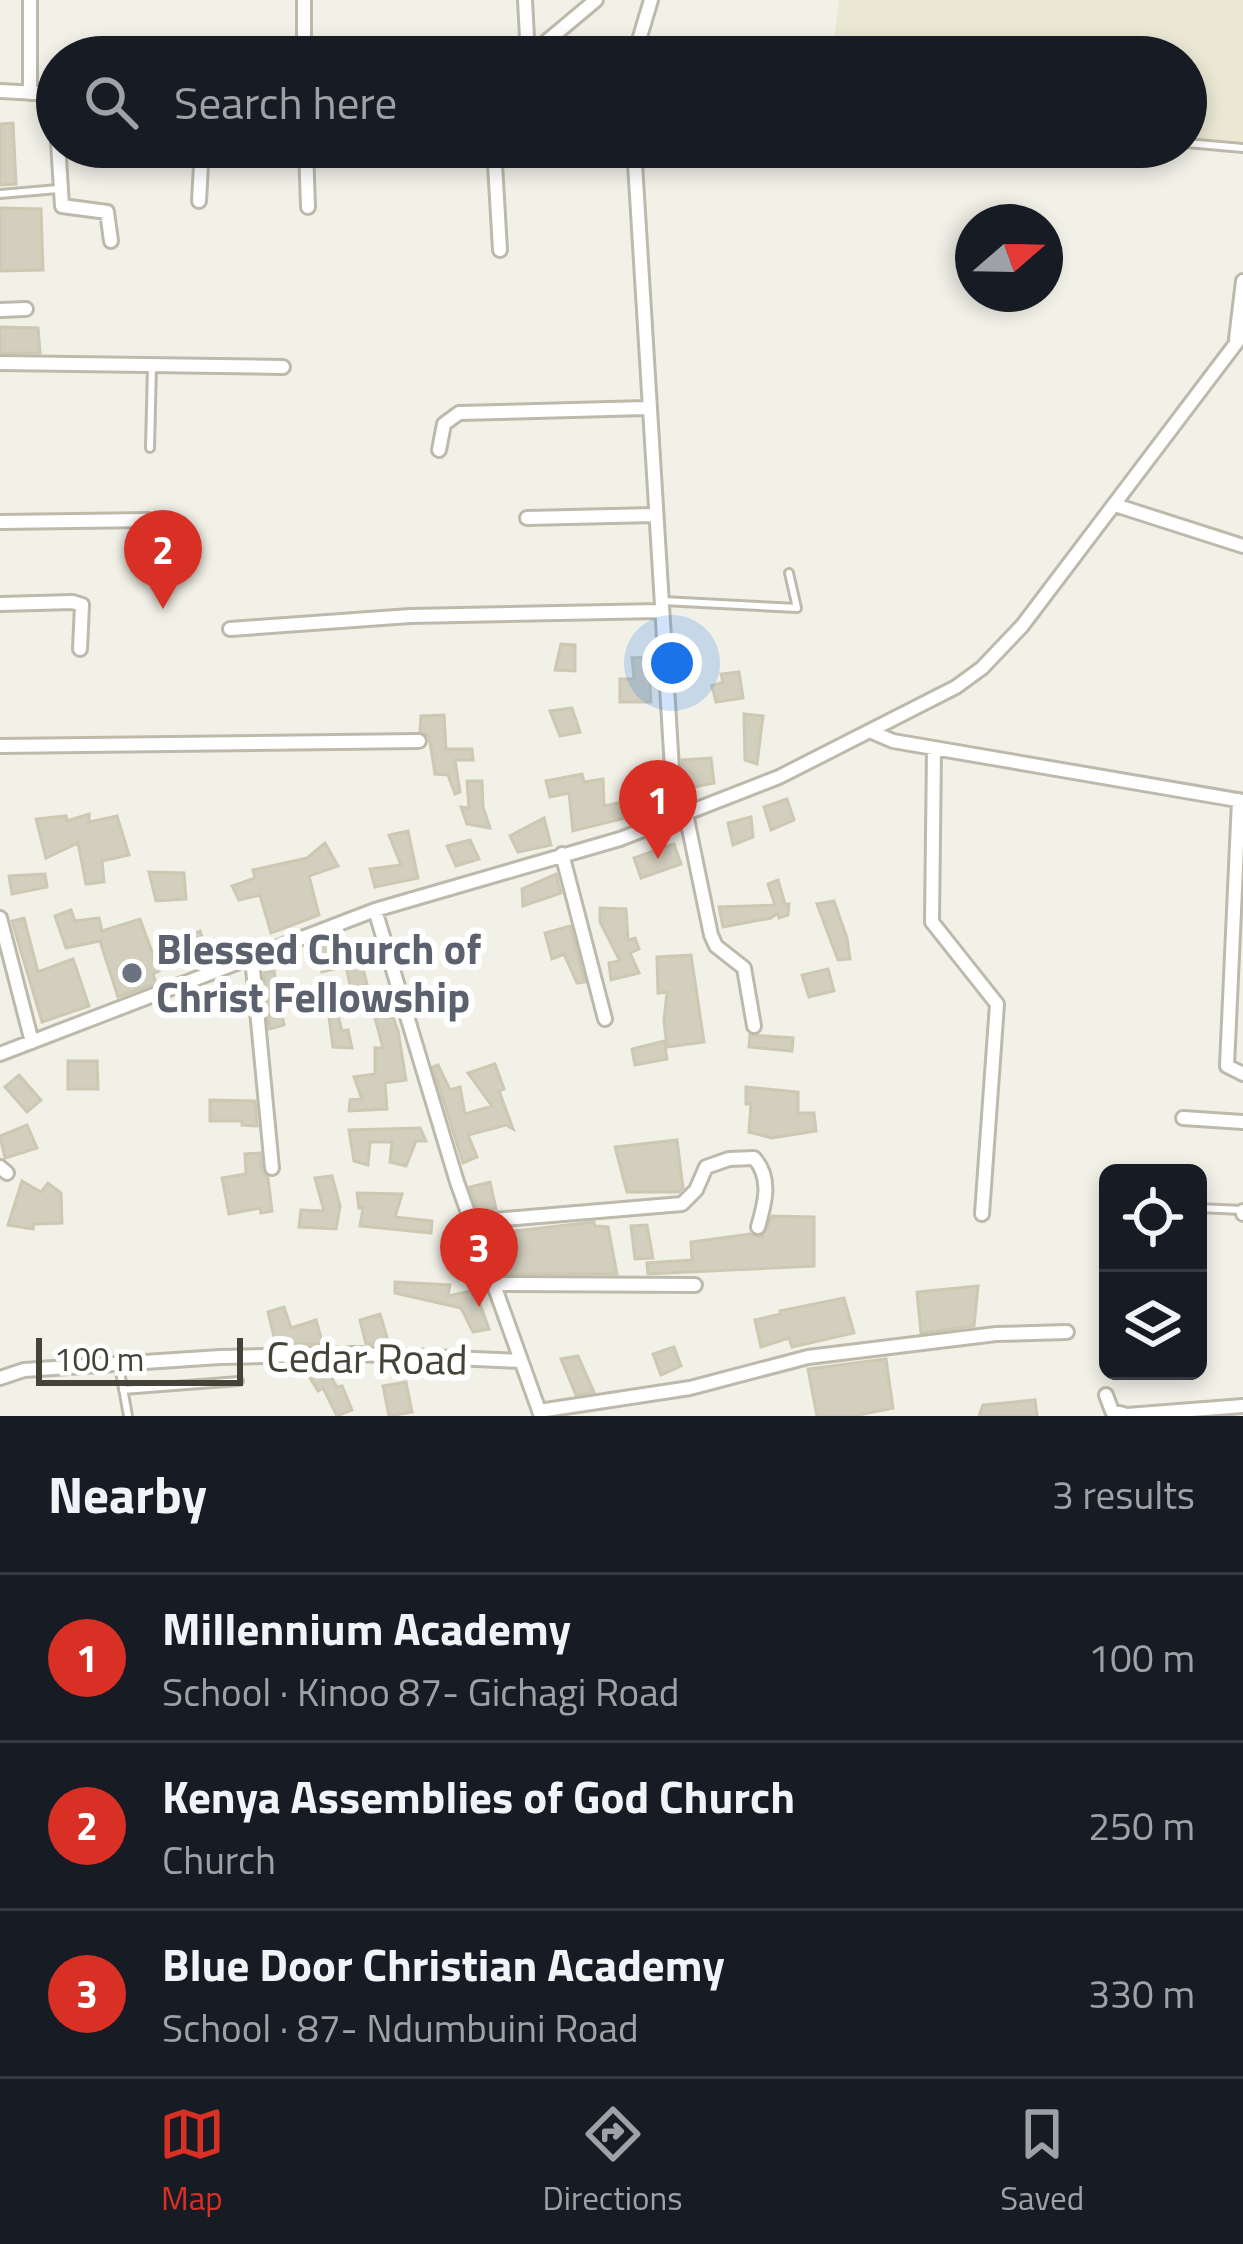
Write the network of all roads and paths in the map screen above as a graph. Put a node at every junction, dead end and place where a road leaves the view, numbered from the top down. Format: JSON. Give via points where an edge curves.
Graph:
{"nodes":[{"id":1,"x":30,"y":0,"type":"edge"},
{"id":2,"x":304,"y":0,"type":"edge"},
{"id":3,"x":525,"y":0,"type":"edge"},
{"id":4,"x":596,"y":0,"type":"edge"},
{"id":5,"x":651,"y":0,"type":"edge"},
{"id":6,"x":304,"y":36,"type":"edge"},
{"id":7,"x":527,"y":36,"type":"edge"},
{"id":8,"x":553,"y":36,"type":"edge"},
{"id":9,"x":640,"y":36,"type":"edge"},
{"id":10,"x":0,"y":91,"type":"edge"},
{"id":11,"x":30,"y":93,"type":"junction"},
{"id":12,"x":36,"y":93,"type":"edge"},
{"id":13,"x":1207,"y":145,"type":"edge"},
{"id":14,"x":1243,"y":148,"type":"edge"},
{"id":15,"x":58,"y":168,"type":"edge"},
{"id":16,"x":201,"y":168,"type":"edge"},
{"id":17,"x":307,"y":168,"type":"edge"},
{"id":18,"x":495,"y":168,"type":"edge"},
{"id":19,"x":635,"y":168,"type":"edge"},
{"id":20,"x":58,"y":189,"type":"junction"},
{"id":21,"x":0,"y":194,"type":"edge"},
{"id":22,"x":199,"y":201,"type":"dead end"},
{"id":23,"x":308,"y":207,"type":"dead end"},
{"id":24,"x":111,"y":241,"type":"dead end"},
{"id":25,"x":500,"y":250,"type":"dead end"},
{"id":26,"x":1243,"y":281,"type":"edge"},
{"id":27,"x":26,"y":309,"type":"dead end"},
{"id":28,"x":0,"y":310,"type":"edge"},
{"id":29,"x":1239,"y":338,"type":"edge"},
{"id":30,"x":0,"y":364,"type":"edge"},
{"id":31,"x":152,"y":365,"type":"junction"},
{"id":32,"x":283,"y":367,"type":"dead end"},
{"id":33,"x":647,"y":408,"type":"junction"},
{"id":34,"x":150,"y":448,"type":"dead end"},
{"id":35,"x":439,"y":450,"type":"dead end"},
{"id":36,"x":1115,"y":505,"type":"junction"},
{"id":37,"x":654,"y":515,"type":"junction"},
{"id":38,"x":527,"y":518,"type":"dead end"},
{"id":39,"x":149,"y":520,"type":"dead end"},
{"id":40,"x":0,"y":523,"type":"edge"},
{"id":41,"x":1243,"y":547,"type":"edge"},
{"id":42,"x":789,"y":573,"type":"dead end"},
{"id":43,"x":0,"y":604,"type":"edge"},
{"id":44,"x":660,"y":606,"type":"junction"},
{"id":45,"x":230,"y":629,"type":"dead end"},
{"id":46,"x":80,"y":649,"type":"dead end"},
{"id":47,"x":872,"y":732,"type":"junction"},
{"id":48,"x":418,"y":741,"type":"dead end"},
{"id":49,"x":0,"y":746,"type":"edge"},
{"id":50,"x":934,"y":748,"type":"junction"},
{"id":51,"x":1241,"y":801,"type":"edge"},
{"id":52,"x":680,"y":816,"type":"junction"},
{"id":53,"x":562,"y":854,"type":"junction"},
{"id":54,"x":375,"y":910,"type":"junction"},
{"id":55,"x":0,"y":918,"type":"edge"},
{"id":56,"x":252,"y":958,"type":"junction"},
{"id":57,"x":605,"y":1018,"type":"dead end"},
{"id":58,"x":754,"y":1026,"type":"dead end"},
{"id":59,"x":32,"y":1042,"type":"junction"},
{"id":60,"x":0,"y":1054,"type":"edge"},
{"id":61,"x":1243,"y":1074,"type":"edge"},
{"id":62,"x":1183,"y":1118,"type":"dead end"},
{"id":63,"x":1243,"y":1122,"type":"edge"},
{"id":64,"x":272,"y":1168,"type":"dead end"},
{"id":65,"x":1207,"y":1209,"type":"edge"},
{"id":66,"x":1243,"y":1212,"type":"edge"},
{"id":67,"x":982,"y":1214,"type":"dead end"},
{"id":68,"x":470,"y":1222,"type":"junction"},
{"id":69,"x":758,"y":1227,"type":"dead end"},
{"id":70,"x":492,"y":1284,"type":"junction"},
{"id":71,"x":695,"y":1285,"type":"dead end"},
{"id":72,"x":1067,"y":1332,"type":"dead end"},
{"id":73,"x":521,"y":1361,"type":"junction"},
{"id":74,"x":118,"y":1363,"type":"junction"},
{"id":75,"x":0,"y":1378,"type":"edge"},
{"id":76,"x":239,"y":1381,"type":"dead end"},
{"id":77,"x":123,"y":1390,"type":"junction"},
{"id":78,"x":1106,"y":1395,"type":"dead end"},
{"id":79,"x":1243,"y":1406,"type":"edge"},
{"id":80,"x":540,"y":1413,"type":"edge"},
{"id":81,"x":128,"y":1416,"type":"edge"}],
"edges":[{"from":1,"to":11,"type":"street"},
{"from":2,"to":6,"type":"street"},
{"from":3,"to":7,"type":"street"},
{"from":4,"to":8,"type":"street"},
{"from":5,"to":9,"type":"street"},
{"from":10,"to":11,"type":"street"},
{"from":11,"to":12,"type":"street"},
{"from":13,"to":14,"type":"lane"},
{"from":15,"to":20,"type":"street"},
{"from":16,"to":22,"type":"street"},
{"from":17,"to":23,"type":"street"},
{"from":18,"to":25,"type":"street"},
{"from":19,"to":33,"type":"street"},
{"from":20,"to":21,"type":"lane"},
{"from":20,"to":24,"type":"street","via":[[66,209],[107,212]]},
{"from":26,"to":29,"type":"street"},
{"from":27,"to":28,"type":"street"},
{"from":29,"to":36,"type":"street"},
{"from":30,"to":31,"type":"street"},
{"from":31,"to":32,"type":"street"},
{"from":31,"to":34,"type":"lane"},
{"from":33,"to":35,"type":"street","via":[[459,413],[444,424]]},
{"from":33,"to":37,"type":"street"},
{"from":36,"to":41,"type":"street"},
{"from":36,"to":47,"type":"street","via":[[1004,647],[956,687]]},
{"from":37,"to":38,"type":"street"},
{"from":37,"to":44,"type":"street"},
{"from":39,"to":40,"type":"street"},
{"from":42,"to":44,"type":"lane","via":[[797,608]]},
{"from":43,"to":46,"type":"street","via":[[82,605]]},
{"from":44,"to":45,"type":"street"},
{"from":44,"to":52,"type":"street"},
{"from":47,"to":50,"type":"street"},
{"from":47,"to":52,"type":"street"},
{"from":48,"to":49,"type":"street"},
{"from":50,"to":51,"type":"street"},
{"from":50,"to":67,"type":"street","via":[[932,922],[997,1004]]},
{"from":51,"to":61,"type":"street","via":[[1227,1066]]},
{"from":52,"to":53,"type":"street"},
{"from":52,"to":58,"type":"street","via":[[711,935],[744,968]]},
{"from":53,"to":54,"type":"street"},
{"from":53,"to":57,"type":"street"},
{"from":54,"to":56,"type":"street"},
{"from":54,"to":68,"type":"street"},
{"from":55,"to":59,"type":"street"},
{"from":56,"to":59,"type":"street"},
{"from":56,"to":64,"type":"street"},
{"from":59,"to":60,"type":"street"},
{"from":62,"to":63,"type":"street"},
{"from":65,"to":66,"type":"lane"},
{"from":68,"to":69,"type":"street","via":[[682,1204],[706,1167],[754,1158],[766,1187]]},
{"from":68,"to":70,"type":"street"},
{"from":70,"to":71,"type":"street"},
{"from":70,"to":73,"type":"street"},
{"from":72,"to":80,"type":"street","via":[[808,1357],[690,1388]]},
{"from":73,"to":74,"type":"street","name":"Cedar Road","via":[[357,1354]]},
{"from":73,"to":80,"type":"street"},
{"from":74,"to":75,"type":"street","name":"Cedar Road"},
{"from":74,"to":77,"type":"lane"},
{"from":76,"to":77,"type":"lane"},
{"from":77,"to":81,"type":"lane"},
{"from":78,"to":79,"type":"street","via":[[1112,1411],[1127,1415]]}]}
